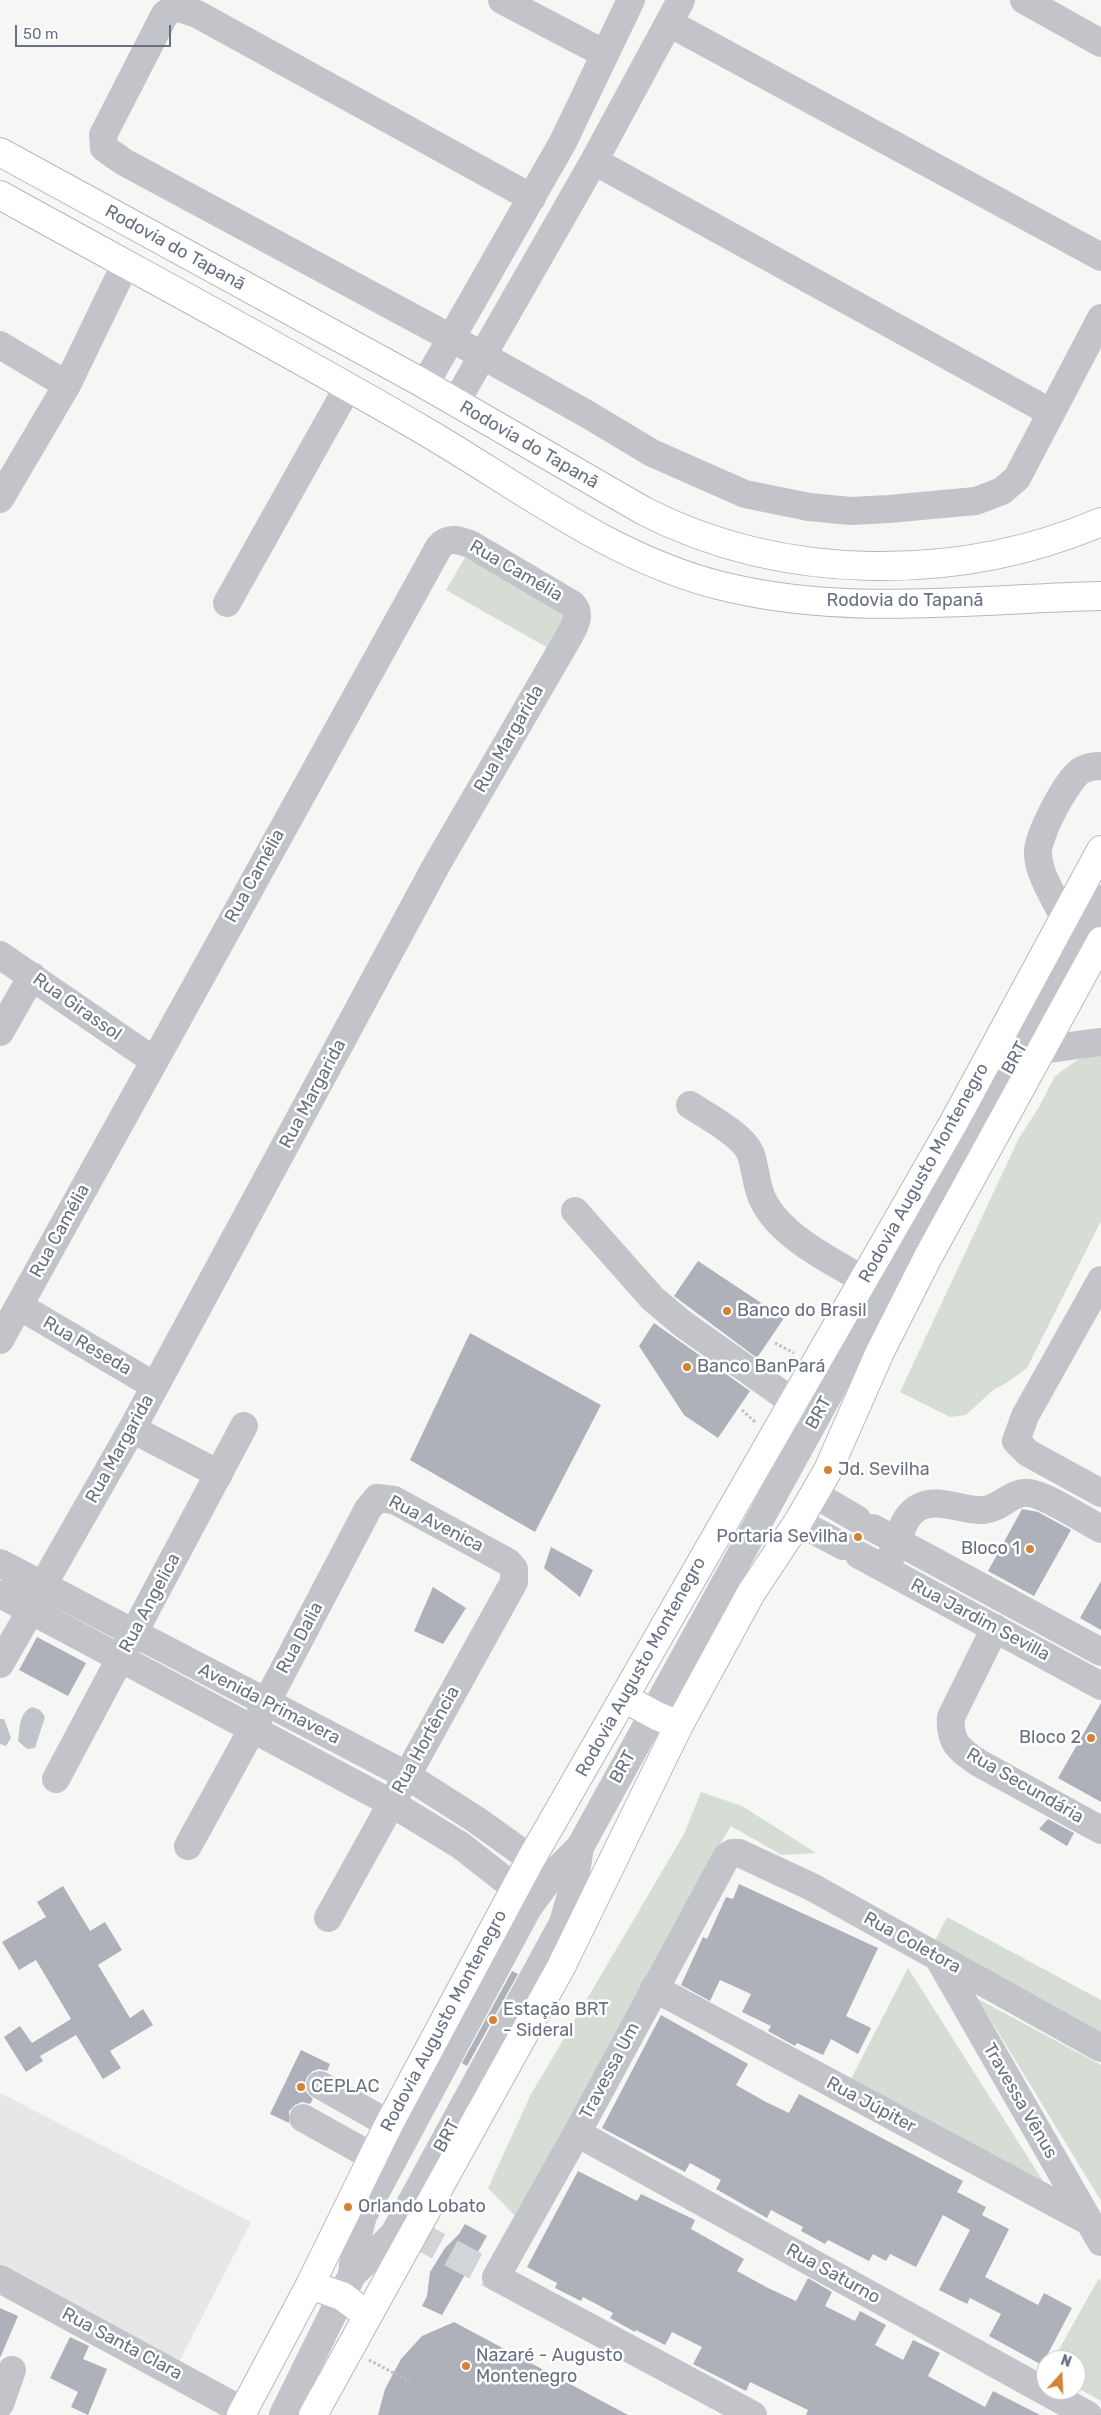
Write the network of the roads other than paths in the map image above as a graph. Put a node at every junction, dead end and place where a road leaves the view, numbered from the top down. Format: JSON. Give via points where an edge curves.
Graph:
{"nodes":[{"id":1,"x":502,"y":0,"type":"edge"},
{"id":2,"x":631,"y":0,"type":"edge"},
{"id":3,"x":1024,"y":0,"type":"edge"},
{"id":4,"x":675,"y":12,"type":"edge"},
{"id":5,"x":1101,"y":43,"type":"edge"},
{"id":6,"x":605,"y":54,"type":"junction"},
{"id":7,"x":0,"y":152,"type":"edge"},
{"id":8,"x":594,"y":161,"type":"junction"},
{"id":9,"x":0,"y":195,"type":"edge"},
{"id":10,"x":532,"y":198,"type":"junction"},
{"id":11,"x":1101,"y":257,"type":"edge"},
{"id":12,"x":125,"y":265,"type":"junction"},
{"id":13,"x":1101,"y":318,"type":"edge"},
{"id":14,"x":451,"y":338,"type":"junction"},
{"id":15,"x":0,"y":345,"type":"edge"},
{"id":16,"x":482,"y":355,"type":"junction"},
{"id":17,"x":424,"y":384,"type":"junction"},
{"id":18,"x":67,"y":385,"type":"junction"},
{"id":19,"x":348,"y":387,"type":"junction"},
{"id":20,"x":456,"y":402,"type":"junction"},
{"id":21,"x":1050,"y":412,"type":"junction"},
{"id":22,"x":0,"y":499,"type":"edge"},
{"id":23,"x":1097,"y":530,"type":"edge"},
{"id":24,"x":1100,"y":595,"type":"edge"},
{"id":25,"x":227,"y":603,"type":"dead end"},
{"id":26,"x":572,"y":604,"type":"joint"},
{"id":27,"x":1101,"y":766,"type":"edge"},
{"id":28,"x":1101,"y":850,"type":"edge"},
{"id":29,"x":1101,"y":899,"type":"edge"},
{"id":30,"x":1064,"y":918,"type":"junction"},
{"id":31,"x":1101,"y":942,"type":"edge"},
{"id":32,"x":0,"y":956,"type":"edge"},
{"id":33,"x":32,"y":976,"type":"junction"},
{"id":34,"x":0,"y":1032,"type":"edge"},
{"id":35,"x":1101,"y":1042,"type":"edge"},
{"id":36,"x":1040,"y":1050,"type":"junction"},
{"id":37,"x":153,"y":1060,"type":"junction"},
{"id":38,"x":690,"y":1104,"type":"dead end"},
{"id":39,"x":575,"y":1211,"type":"dead end"},
{"id":40,"x":864,"y":1280,"type":"junction"},
{"id":41,"x":1101,"y":1280,"type":"edge"},
{"id":42,"x":19,"y":1306,"type":"junction"},
{"id":43,"x":0,"y":1340,"type":"edge"},
{"id":44,"x":155,"y":1386,"type":"junction"},
{"id":45,"x":793,"y":1402,"type":"junction"},
{"id":46,"x":244,"y":1426,"type":"dead end"},
{"id":47,"x":132,"y":1429,"type":"junction"},
{"id":48,"x":219,"y":1474,"type":"junction"},
{"id":49,"x":1101,"y":1493,"type":"edge"},
{"id":50,"x":814,"y":1494,"type":"junction"},
{"id":51,"x":368,"y":1509,"type":"joint"},
{"id":52,"x":798,"y":1522,"type":"junction"},
{"id":53,"x":876,"y":1529,"type":"junction"},
{"id":54,"x":1101,"y":1529,"type":"edge"},
{"id":55,"x":860,"y":1555,"type":"junction"},
{"id":56,"x":508,"y":1562,"type":"joint"},
{"id":57,"x":0,"y":1563,"type":"edge"},
{"id":58,"x":43,"y":1585,"type":"junction"},
{"id":59,"x":0,"y":1594,"type":"edge"},
{"id":60,"x":30,"y":1610,"type":"junction"},
{"id":61,"x":995,"y":1628,"type":"junction"},
{"id":62,"x":134,"y":1634,"type":"junction"},
{"id":63,"x":1101,"y":1652,"type":"edge"},
{"id":64,"x":121,"y":1658,"type":"junction"},
{"id":65,"x":0,"y":1664,"type":"edge"},
{"id":66,"x":1101,"y":1686,"type":"edge"},
{"id":67,"x":624,"y":1698,"type":"junction"},
{"id":68,"x":266,"y":1703,"type":"junction"},
{"id":69,"x":653,"y":1714,"type":"junction"},
{"id":70,"x":679,"y":1725,"type":"junction"},
{"id":71,"x":253,"y":1728,"type":"junction"},
{"id":72,"x":406,"y":1775,"type":"junction"},
{"id":73,"x":56,"y":1779,"type":"dead end"},
{"id":74,"x":391,"y":1803,"type":"junction"},
{"id":75,"x":1101,"y":1830,"type":"edge"},
{"id":76,"x":188,"y":1846,"type":"dead end"},
{"id":77,"x":580,"y":1847,"type":"junction"},
{"id":78,"x":531,"y":1859,"type":"junction"},
{"id":79,"x":722,"y":1864,"type":"joint"},
{"id":80,"x":515,"y":1888,"type":"junction"},
{"id":81,"x":328,"y":1918,"type":"dead end"},
{"id":82,"x":939,"y":1959,"type":"junction"},
{"id":83,"x":654,"y":1988,"type":"junction"},
{"id":84,"x":1101,"y":2048,"type":"edge"},
{"id":85,"x":320,"y":2086,"type":"dead end"},
{"id":86,"x":303,"y":2118,"type":"dead end"},
{"id":87,"x":389,"y":2124,"type":"junction"},
{"id":88,"x":577,"y":2133,"type":"junction"},
{"id":89,"x":373,"y":2157,"type":"junction"},
{"id":90,"x":1094,"y":2232,"type":"edge"},
{"id":91,"x":0,"y":2279,"type":"edge"},
{"id":92,"x":310,"y":2285,"type":"junction"},
{"id":93,"x":347,"y":2286,"type":"junction"},
{"id":94,"x":367,"y":2315,"type":"junction"},
{"id":95,"x":12,"y":2370,"type":"dead end"},
{"id":96,"x":0,"y":2404,"type":"edge"},
{"id":97,"x":242,"y":2413,"type":"edge"},
{"id":98,"x":282,"y":2415,"type":"edge"},
{"id":99,"x":313,"y":2415,"type":"edge"},
{"id":100,"x":753,"y":2415,"type":"edge"},
{"id":101,"x":1088,"y":2415,"type":"edge"}],
"edges":[{"from":1,"to":6,"type":"street"},
{"from":2,"to":6,"type":"street"},
{"from":3,"to":5,"type":"street"},
{"from":4,"to":8,"type":"street"},
{"from":4,"to":11,"type":"street"},
{"from":6,"to":10,"type":"street"},
{"from":7,"to":17,"type":"main road","name":"Rodovia do Tapanã"},
{"from":8,"to":16,"type":"street"},
{"from":8,"to":21,"type":"street"},
{"from":9,"to":12,"type":"main road","name":"Rodovia do Tapanã"},
{"from":10,"to":14,"type":"street"},
{"from":10,"to":14,"type":"street","via":[[197,14],[176,7],[166,14],[106,126],[102,141],[104,148],[124,162]]},
{"from":12,"to":18,"type":"street"},
{"from":12,"to":19,"type":"main road","name":"Rodovia do Tapanã"},
{"from":13,"to":21,"type":"street"},
{"from":14,"to":16,"type":"street"},
{"from":14,"to":17,"type":"street"},
{"from":15,"to":18,"type":"street"},
{"from":16,"to":20,"type":"street"},
{"from":16,"to":21,"type":"street","via":[[674,464],[744,494],[809,507],[851,511],[889,509],[976,501],[992,496],[1017,478]]},
{"from":17,"to":20,"type":"main road","name":"Rodovia do Tapanã"},
{"from":18,"to":22,"type":"street"},
{"from":19,"to":24,"type":"main road","name":"Rodovia do Tapanã","via":[[620,548],[650,563],[720,586],[828,604],[924,605]]},
{"from":19,"to":25,"type":"street"},
{"from":20,"to":23,"type":"main road","name":"Rodovia do Tapanã","via":[[588,481],[677,528],[707,540],[765,554],[856,566],[924,565],[1003,554]]},
{"from":26,"to":37,"type":"street","name":"Rua Camélia","via":[[472,544],[458,540],[443,542]]},
{"from":26,"to":44,"type":"street","name":"Rua Margarida","via":[[577,608],[578,616],[567,640],[437,864]]},
{"from":27,"to":30,"type":"street","via":[[1082,770],[1071,779],[1043,832],[1037,851],[1039,866]]},
{"from":28,"to":30,"type":"main road","name":"Rodovia Augusto Montenegro"},
{"from":29,"to":69,"type":"street","name":"BRT"},
{"from":30,"to":40,"type":"main road","name":"Rodovia Augusto Montenegro"},
{"from":31,"to":36,"type":"main road"},
{"from":32,"to":33,"type":"street","name":"Rua Girassol"},
{"from":33,"to":34,"type":"street"},
{"from":33,"to":37,"type":"street","name":"Rua Girassol"},
{"from":35,"to":36,"type":"street"},
{"from":36,"to":50,"type":"main road","via":[[928,1257]]},
{"from":37,"to":42,"type":"street","name":"Rua Camélia"},
{"from":38,"to":40,"type":"street","via":[[738,1138],[751,1154],[763,1200],[780,1223],[817,1253]]},
{"from":39,"to":45,"type":"street","via":[[652,1299]]},
{"from":40,"to":45,"type":"main road","name":"Rodovia Augusto Montenegro"},
{"from":41,"to":49,"type":"street","via":[[1025,1416],[1016,1441],[1028,1454]]},
{"from":42,"to":43,"type":"street","name":"Rua Camélia"},
{"from":42,"to":44,"type":"street","name":"Rua Reseda"},
{"from":44,"to":47,"type":"street","name":"Rua Margarida"},
{"from":45,"to":67,"type":"main road","name":"Rodovia Augusto Montenegro"},
{"from":46,"to":48,"type":"street","name":"Rua Angelica"},
{"from":47,"to":48,"type":"street"},
{"from":47,"to":58,"type":"street","name":"Rua Margarida"},
{"from":48,"to":62,"type":"street","name":"Rua Angelica"},
{"from":50,"to":52,"type":"main road"},
{"from":50,"to":53,"type":"street","name":"Rua Jardim Sevilla"},
{"from":51,"to":56,"type":"street","name":"Rua Avenica","via":[[377,1498],[394,1500]]},
{"from":51,"to":68,"type":"street","name":"Rua Dalia"},
{"from":52,"to":55,"type":"street","name":"Rua Jardim Sevilla"},
{"from":52,"to":70,"type":"main road","via":[[751,1592]]},
{"from":53,"to":54,"type":"street","via":[[924,1505],[982,1510],[1002,1504],[1016,1494],[1029,1493]]},
{"from":53,"to":55,"type":"street","via":[[896,1549],[888,1562]]},
{"from":53,"to":63,"type":"street","name":"Rua Jardim Sevilla"},
{"from":55,"to":61,"type":"street","name":"Rua Jardim Sevilla"},
{"from":56,"to":72,"type":"street","name":"Rua Hortência","via":[[514,1569],[514,1582]]},
{"from":57,"to":58,"type":"street","name":"Avenida Primavera"},
{"from":58,"to":62,"type":"street","name":"Avenida Primavera"},
{"from":59,"to":60,"type":"street","name":"Avenida Primavera"},
{"from":60,"to":64,"type":"street","name":"Avenida Primavera"},
{"from":60,"to":65,"type":"street"},
{"from":61,"to":66,"type":"street","name":"Rua Jardim Sevilla"},
{"from":61,"to":75,"type":"street","name":"Rua Secundária","via":[[951,1717],[950,1731],[956,1744],[979,1763]]},
{"from":62,"to":64,"type":"street","name":"Rua Angelica"},
{"from":62,"to":68,"type":"street","name":"Avenida Primavera"},
{"from":64,"to":71,"type":"street","name":"Avenida Primavera"},
{"from":64,"to":73,"type":"street","name":"Rua Angelica"},
{"from":67,"to":69,"type":"main road"},
{"from":67,"to":78,"type":"main road","name":"Rodovia Augusto Montenegro"},
{"from":68,"to":71,"type":"street","name":"Rua Dalia"},
{"from":68,"to":72,"type":"street","name":"Avenida Primavera"},
{"from":69,"to":70,"type":"main road"},
{"from":69,"to":77,"type":"street","name":"BRT"},
{"from":70,"to":94,"type":"main road","via":[[561,1967]]},
{"from":71,"to":74,"type":"street","name":"Avenida Primavera"},
{"from":71,"to":76,"type":"street","name":"Rua Dalia"},
{"from":72,"to":74,"type":"street","name":"Rua Hortência"},
{"from":72,"to":78,"type":"street","name":"Avenida Primavera","via":[[475,1818]]},
{"from":74,"to":80,"type":"street","name":"Avenida Primavera","via":[[460,1845]]},
{"from":74,"to":81,"type":"street","name":"Rua Hortência"},
{"from":77,"to":93,"type":"street","name":"BRT","via":[[553,1874],[528,1908],[368,2207],[355,2246]]},
{"from":77,"to":93,"type":"street","name":"BRT","via":[[563,1923],[394,2234]]},
{"from":78,"to":80,"type":"main road","name":"Rodovia Augusto Montenegro"},
{"from":79,"to":82,"type":"street","name":"Rua Coletora","via":[[732,1853],[759,1861],[812,1887]]},
{"from":79,"to":83,"type":"street","name":"Travessa Um"},
{"from":80,"to":87,"type":"main road","name":"Rodovia Augusto Montenegro"},
{"from":82,"to":84,"type":"street","name":"Rua Coletora"},
{"from":82,"to":90,"type":"street","name":"Travessa Vênus"},
{"from":83,"to":88,"type":"street","name":"Travessa Um"},
{"from":83,"to":90,"type":"street","name":"Rua Júpiter"},
{"from":85,"to":87,"type":"street"},
{"from":86,"to":89,"type":"street"},
{"from":87,"to":89,"type":"main road","name":"Rodovia Augusto Montenegro"},
{"from":88,"to":100,"type":"street","name":"Travessa Um","via":[[496,2277]]},
{"from":88,"to":101,"type":"street","name":"Rua Saturno"},
{"from":89,"to":92,"type":"main road","name":"Rodovia Augusto Montenegro"},
{"from":91,"to":97,"type":"street","name":"Rua Santa Clara"},
{"from":92,"to":93,"type":"main road"},
{"from":92,"to":97,"type":"main road","name":"Rodovia Augusto Montenegro"},
{"from":93,"to":94,"type":"main road"},
{"from":93,"to":98,"type":"street","name":"BRT"},
{"from":94,"to":99,"type":"main road"},
{"from":95,"to":96,"type":"street"}]}
